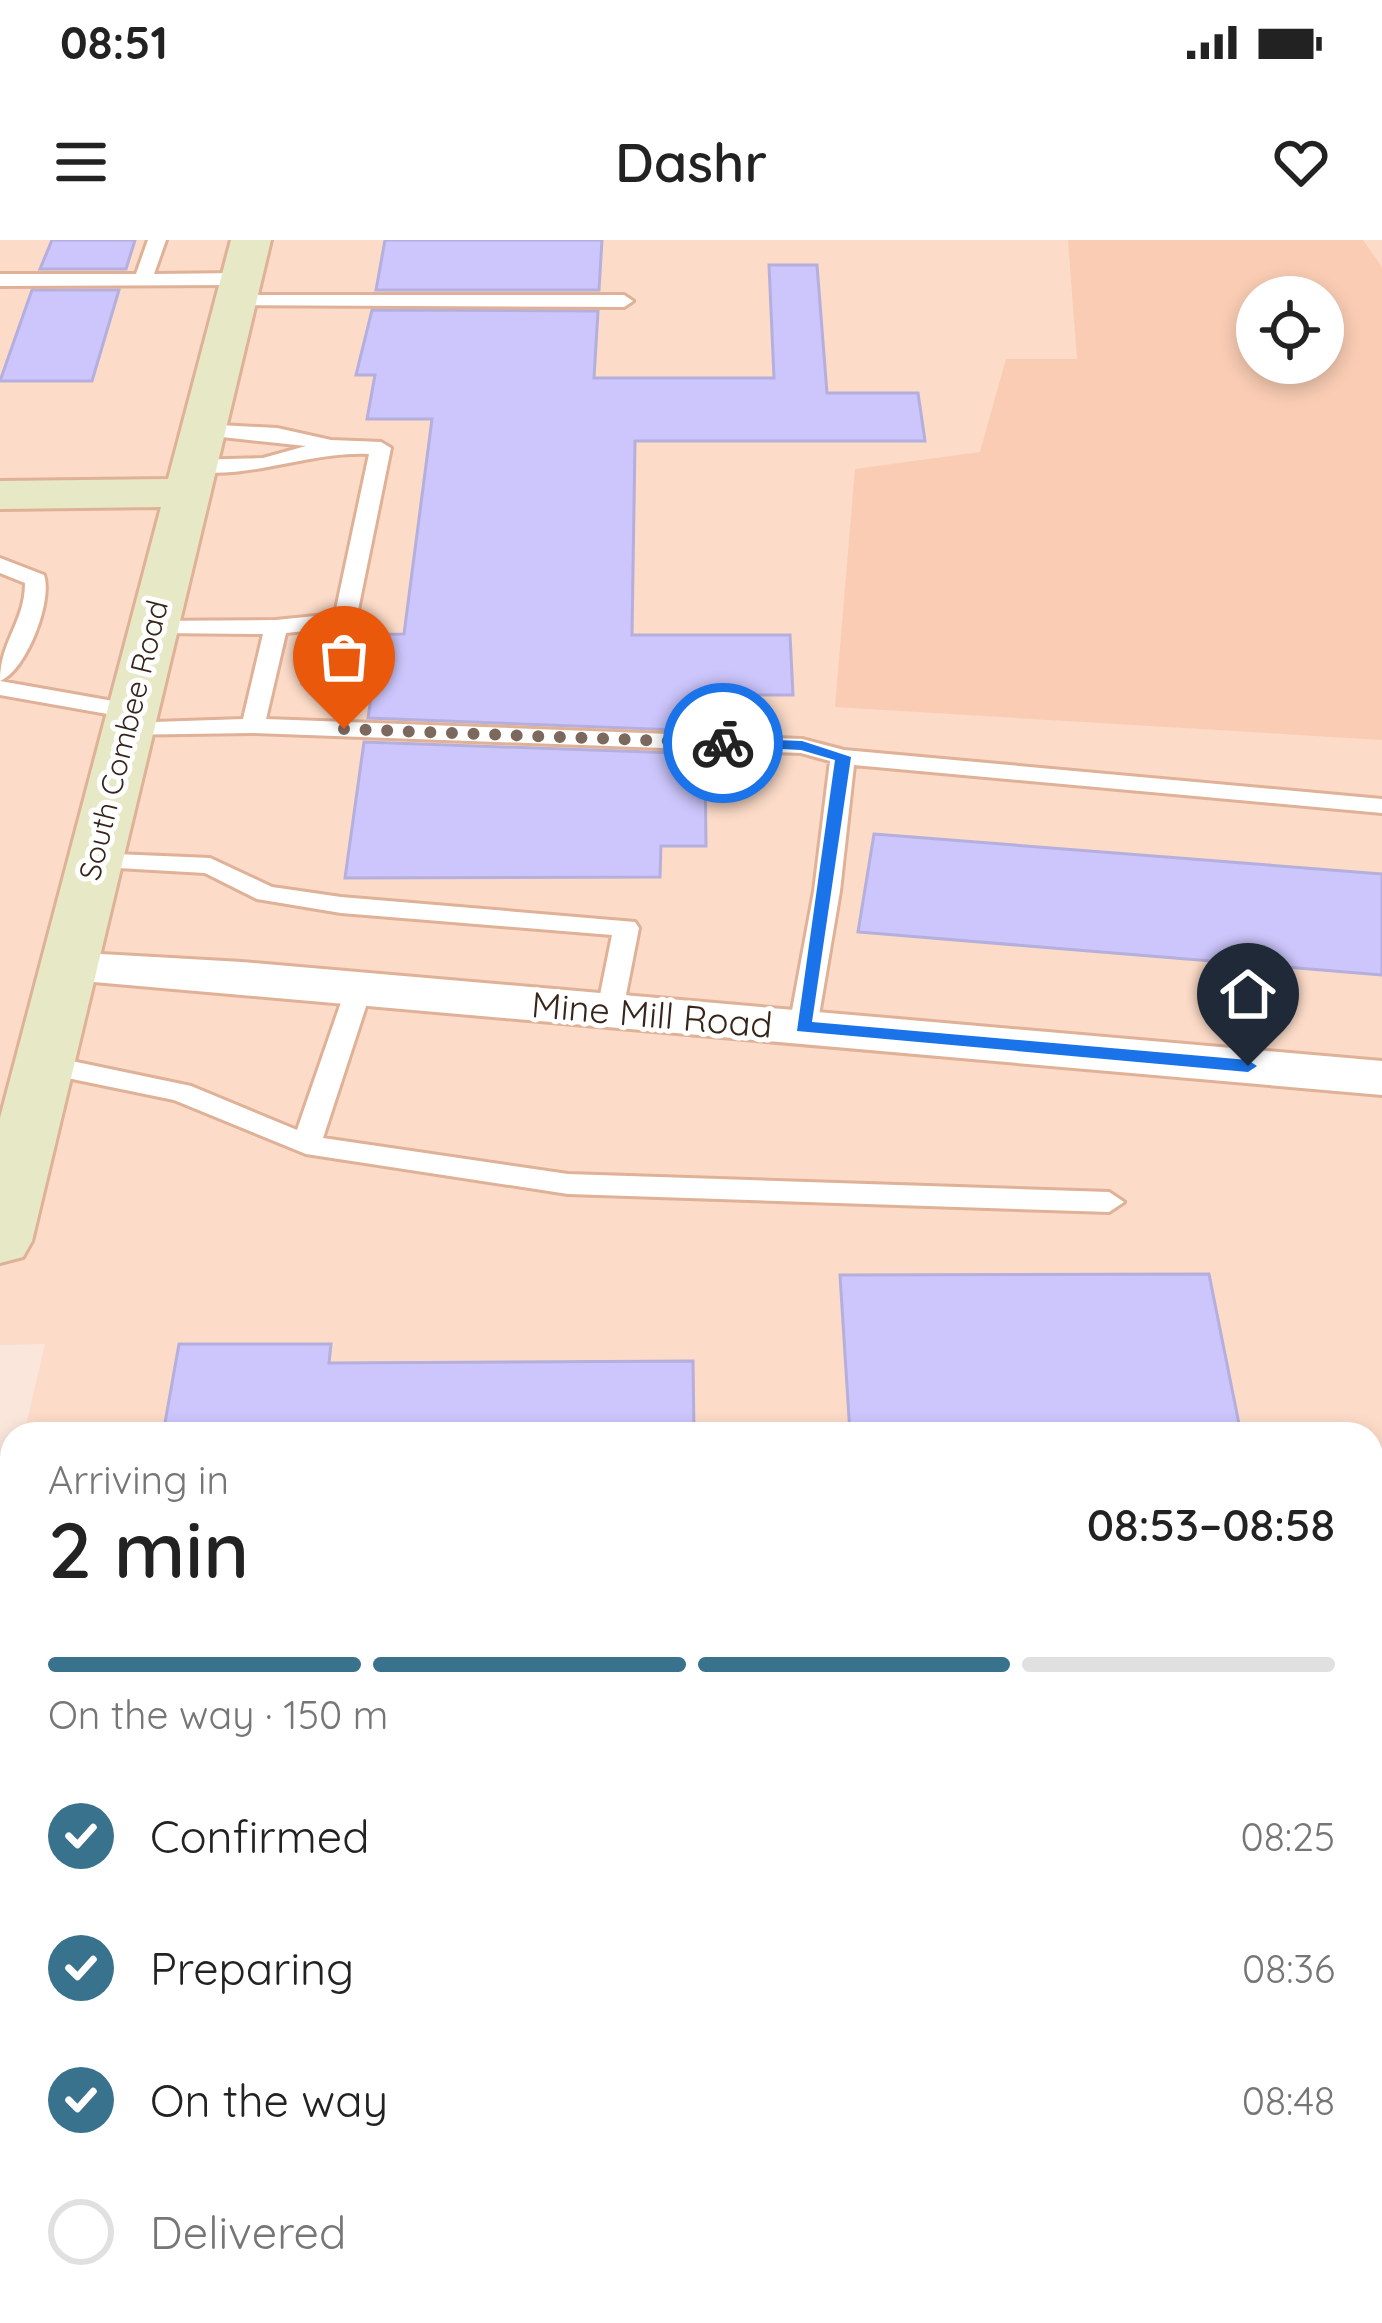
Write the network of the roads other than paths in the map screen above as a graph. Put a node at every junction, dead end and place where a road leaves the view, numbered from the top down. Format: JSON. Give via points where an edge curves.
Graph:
{"nodes":[{"id":1,"x":157,"y":240,"type":"edge"},
{"id":2,"x":242,"y":273,"type":"edge"},
{"id":3,"x":0,"y":280,"type":"edge"},
{"id":4,"x":143,"y":280,"type":"junction"},
{"id":5,"x":624,"y":301,"type":"dead end"},
{"id":6,"x":331,"y":446,"type":"junction"},
{"id":7,"x":192,"y":463,"type":"junction"},
{"id":8,"x":0,"y":495,"type":"edge"},
{"id":9,"x":0,"y":565,"type":"edge"},
{"id":10,"x":151,"y":626,"type":"junction"},
{"id":11,"x":275,"y":627,"type":"junction"},
{"id":12,"x":0,"y":674,"type":"edge"},
{"id":13,"x":0,"y":688,"type":"edge"},
{"id":14,"x":128,"y":720,"type":"junction"},
{"id":15,"x":253,"y":726,"type":"junction"},
{"id":16,"x":843,"y":757,"type":"junction"},
{"id":17,"x":1382,"y":806,"type":"edge"},
{"id":18,"x":92,"y":861,"type":"junction"},
{"id":19,"x":66,"y":967,"type":"junction"},
{"id":20,"x":359,"y":988,"type":"junction"},
{"id":21,"x":610,"y":1010,"type":"junction"},
{"id":22,"x":803,"y":1027,"type":"junction"},
{"id":23,"x":43,"y":1064,"type":"junction"},
{"id":24,"x":1382,"y":1078,"type":"edge"},
{"id":25,"x":305,"y":1144,"type":"junction"},
{"id":26,"x":1109,"y":1202,"type":"dead end"},
{"id":27,"x":0,"y":1241,"type":"edge"}],
"edges":[{"from":1,"to":4,"type":"lane"},
{"from":2,"to":4,"type":"lane"},
{"from":2,"to":5,"type":"lane"},
{"from":2,"to":7,"type":"main road","name":"South Combee Road"},
{"from":3,"to":4,"type":"lane"},
{"from":6,"to":7,"type":"lane","via":[[264,464]]},
{"from":6,"to":7,"type":"lane","via":[[277,434]]},
{"from":6,"to":11,"type":"lane","via":[[381,448],[345,620]]},
{"from":7,"to":8,"type":"main road"},
{"from":7,"to":10,"type":"main road","name":"South Combee Road"},
{"from":9,"to":12,"type":"lane","via":[[36,580],[37,608]]},
{"from":10,"to":11,"type":"lane"},
{"from":10,"to":14,"type":"main road","name":"South Combee Road"},
{"from":11,"to":15,"type":"lane"},
{"from":13,"to":14,"type":"lane"},
{"from":14,"to":15,"type":"lane"},
{"from":14,"to":18,"type":"main road","name":"South Combee Road"},
{"from":15,"to":16,"type":"lane","via":[[802,746]]},
{"from":16,"to":17,"type":"lane"},
{"from":16,"to":22,"type":"lane"},
{"from":18,"to":19,"type":"main road","name":"South Combee Road"},
{"from":18,"to":21,"type":"lane","via":[[210,866],[266,894],[341,905],[626,928]]},
{"from":19,"to":20,"type":"street","name":"Mine Mill Road"},
{"from":19,"to":23,"type":"main road","name":"South Combee Road"},
{"from":20,"to":21,"type":"street","name":"Mine Mill Road"},
{"from":20,"to":25,"type":"lane"},
{"from":21,"to":22,"type":"street","name":"Mine Mill Road"},
{"from":22,"to":24,"type":"street","name":"Mine Mill Road"},
{"from":23,"to":25,"type":"lane","via":[[181,1092]]},
{"from":23,"to":27,"type":"main road","name":"South Combee Road"},
{"from":25,"to":26,"type":"lane","via":[[568,1184]]}]}
